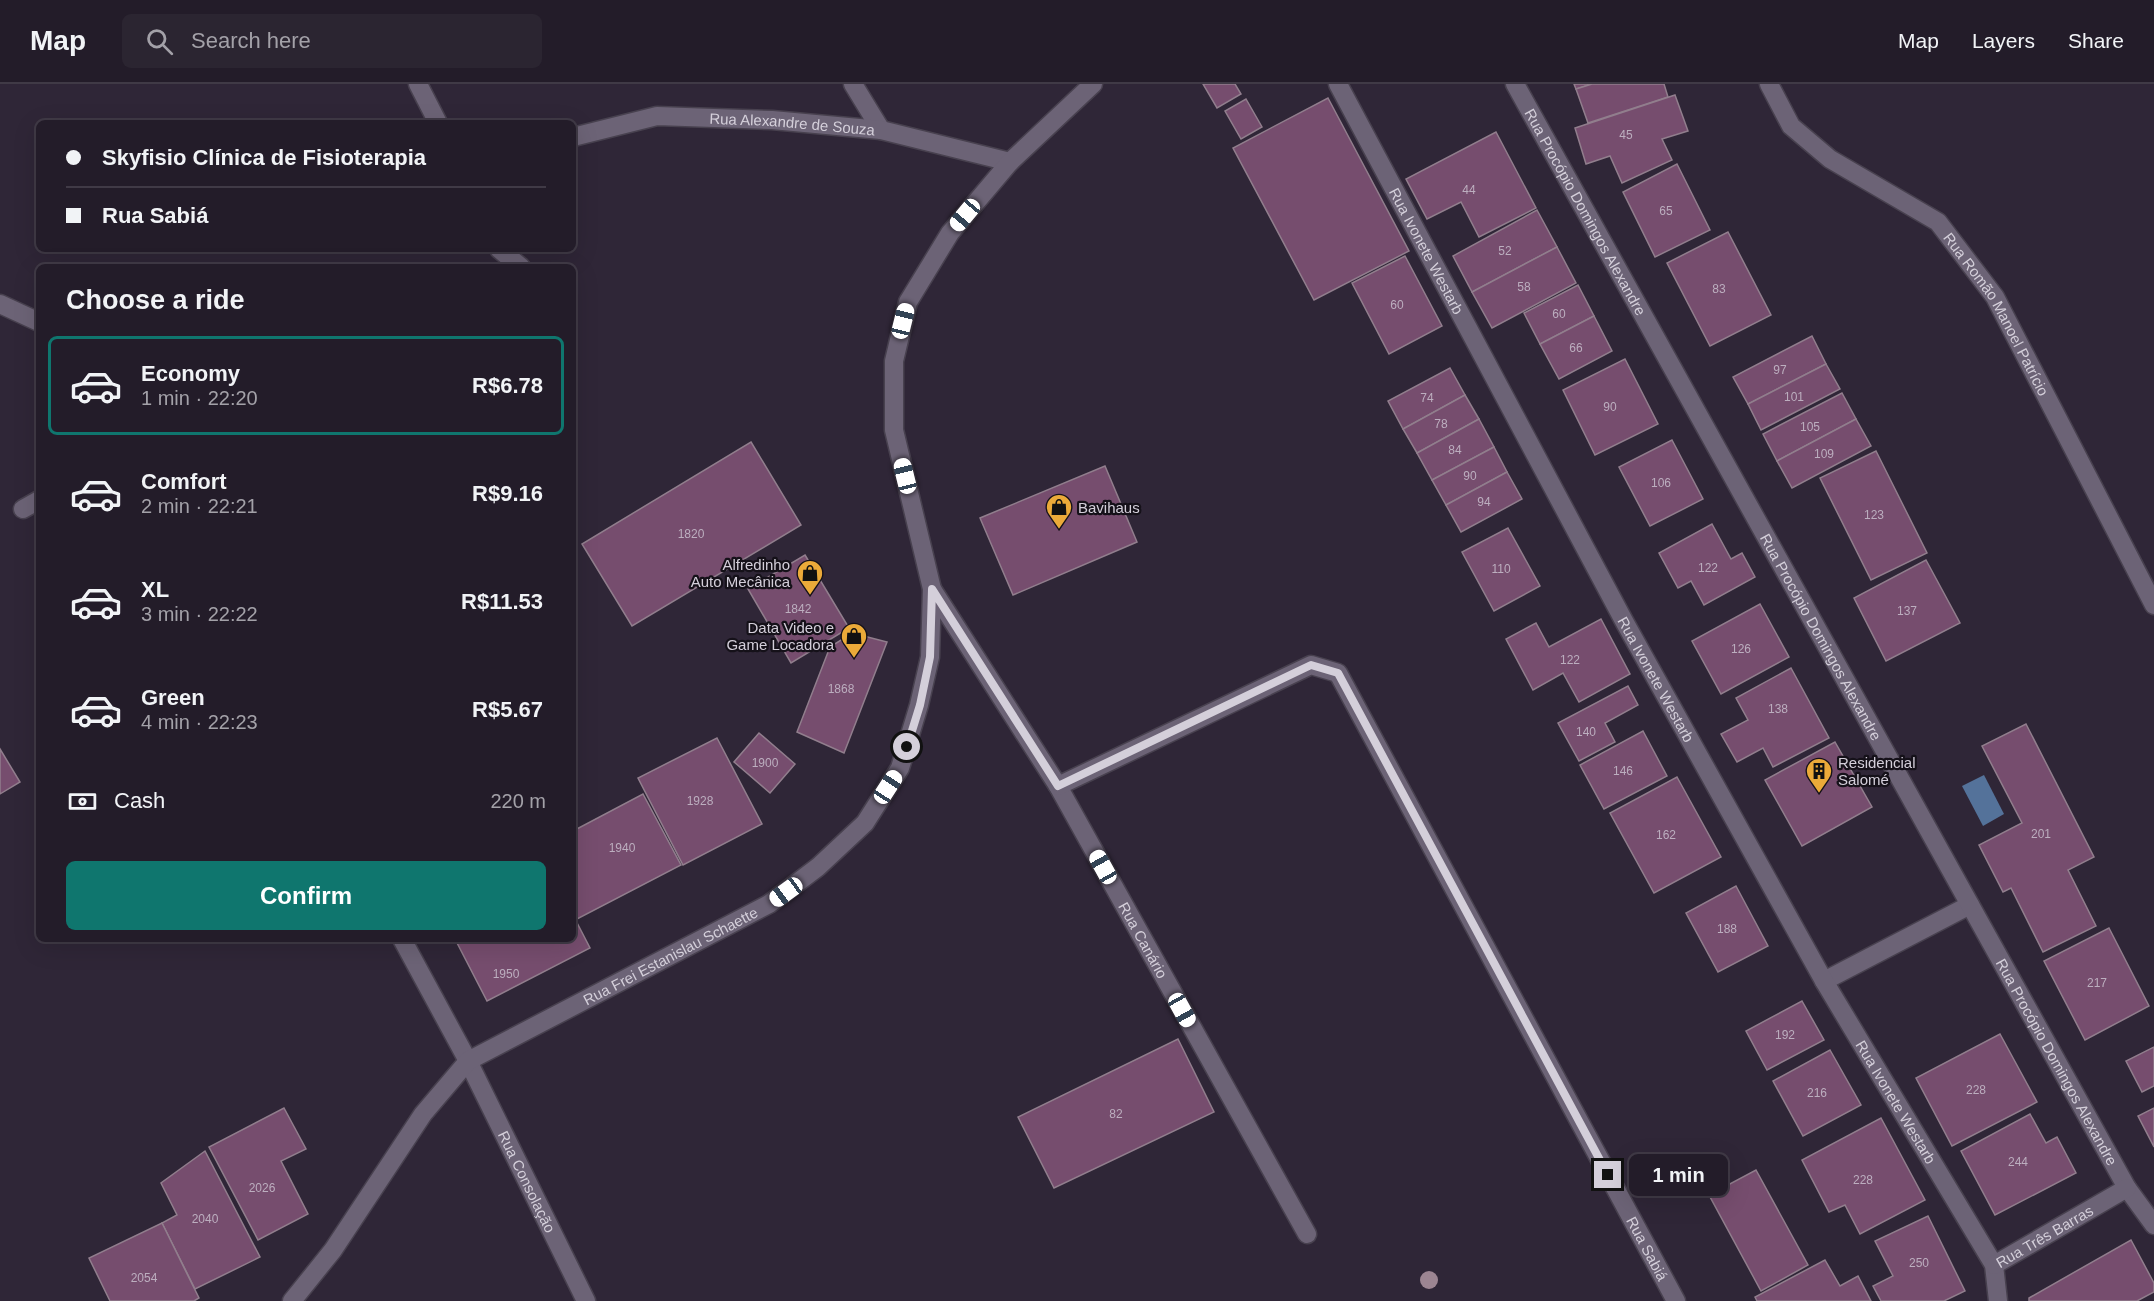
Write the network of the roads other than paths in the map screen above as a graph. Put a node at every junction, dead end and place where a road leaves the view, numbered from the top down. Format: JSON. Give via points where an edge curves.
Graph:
{"nodes":[{"id":1,"x":418,"y":84,"type":"edge"},
{"id":2,"x":853,"y":84,"type":"edge"},
{"id":3,"x":1093,"y":84,"type":"edge"},
{"id":4,"x":1338,"y":84,"type":"edge"},
{"id":5,"x":1515,"y":84,"type":"edge"},
{"id":6,"x":1769,"y":84,"type":"edge"},
{"id":7,"x":436,"y":120,"type":"edge"},
{"id":8,"x":881,"y":130,"type":"junction"},
{"id":9,"x":576,"y":136,"type":"edge"},
{"id":10,"x":1010,"y":162,"type":"junction"},
{"id":11,"x":502,"y":252,"type":"edge"},
{"id":12,"x":516,"y":264,"type":"edge"},
{"id":13,"x":0,"y":304,"type":"edge"},
{"id":14,"x":36,"y":321,"type":"edge"},
{"id":15,"x":36,"y":502,"type":"edge"},
{"id":16,"x":23,"y":509,"type":"dead end"},
{"id":17,"x":932,"y":589,"type":"junction"},
{"id":18,"x":2154,"y":605,"type":"edge"},
{"id":19,"x":1058,"y":786,"type":"junction"},
{"id":20,"x":1970,"y":905,"type":"junction"},
{"id":21,"x":404,"y":942,"type":"edge"},
{"id":22,"x":1824,"y":981,"type":"junction"},
{"id":23,"x":468,"y":1061,"type":"junction"},
{"id":24,"x":2127,"y":1188,"type":"junction"},
{"id":25,"x":2154,"y":1225,"type":"edge"},
{"id":26,"x":1307,"y":1234,"type":"dead end"},
{"id":27,"x":1994,"y":1265,"type":"junction"},
{"id":28,"x":292,"y":1301,"type":"edge"},
{"id":29,"x":586,"y":1301,"type":"edge"},
{"id":30,"x":1676,"y":1301,"type":"edge"},
{"id":31,"x":1998,"y":1301,"type":"edge"}],
"edges":[{"from":1,"to":7,"type":"street"},
{"from":2,"to":8,"type":"street"},
{"from":3,"to":10,"type":"street","name":"Rua Frei Estanislau Schaette"},
{"from":4,"to":22,"type":"street","name":"Rua Ivonete Westarb","via":[[1618,610]]},
{"from":5,"to":20,"type":"street","name":"Rua Procópio Domingos Alexandre"},
{"from":6,"to":18,"type":"street","name":"Rua Romão Manoel Patrício","via":[[1791,126],[1830,159],[1938,222],[1995,297]]},
{"from":8,"to":9,"type":"street","name":"Rua Alexandre de Souza","via":[[772,120],[657,116]]},
{"from":8,"to":10,"type":"street","name":"Rua Alexandre de Souza"},
{"from":10,"to":17,"type":"street","name":"Rua Frei Estanislau Schaette","via":[[950,233],[908,302],[894,361],[894,430]]},
{"from":11,"to":12,"type":"street"},
{"from":13,"to":14,"type":"street"},
{"from":15,"to":16,"type":"street"},
{"from":17,"to":19,"type":"street","name":"Rua Canário"},
{"from":17,"to":23,"type":"street","name":"Rua Frei Estanislau Schaette","via":[[930,657],[920,705],[900,768],[865,823],[818,867],[769,904]]},
{"from":19,"to":26,"type":"street","name":"Rua Canário"},
{"from":19,"to":30,"type":"street","name":"Rua Sabiá","via":[[1311,665],[1338,673]]},
{"from":20,"to":22,"type":"street"},
{"from":20,"to":24,"type":"street","name":"Rua Procópio Domingos Alexandre"},
{"from":21,"to":23,"type":"street","name":"Rua Consolação"},
{"from":22,"to":27,"type":"street","name":"Rua Ivonete Westarb"},
{"from":23,"to":28,"type":"street","name":"Rua Frei Estanislau Schaette","via":[[423,1114],[333,1250]]},
{"from":23,"to":29,"type":"street","name":"Rua Consolação"},
{"from":24,"to":25,"type":"street","name":"Rua Procópio Domingos Alexandre"},
{"from":24,"to":27,"type":"street","name":"Rua Três Barras"},
{"from":27,"to":31,"type":"street","name":"Rua Três Barras"}]}
